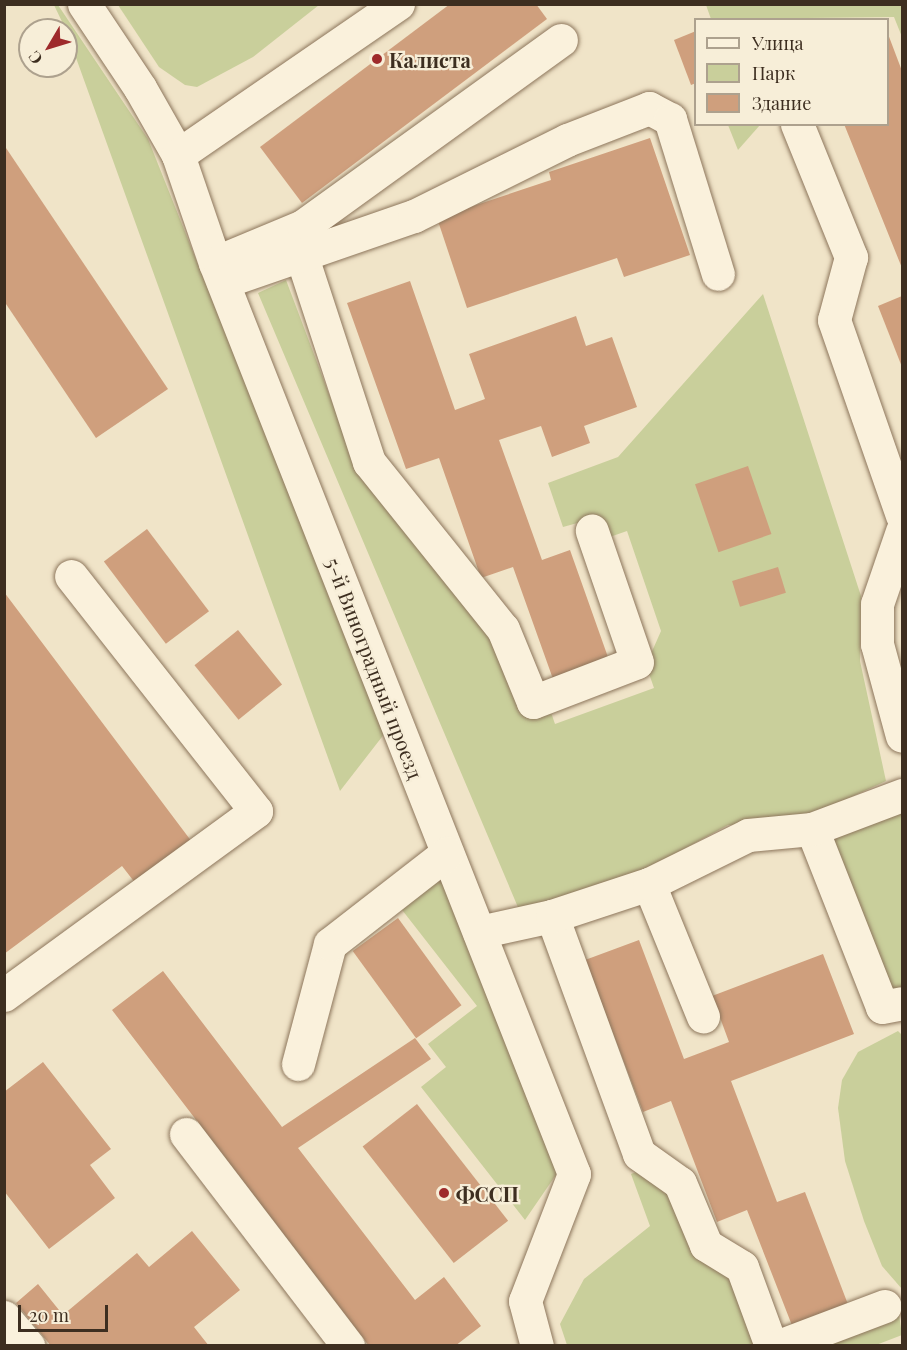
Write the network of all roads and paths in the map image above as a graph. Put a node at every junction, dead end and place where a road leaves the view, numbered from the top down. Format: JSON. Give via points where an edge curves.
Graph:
{"nodes":[{"id":1,"x":84,"y":4,"type":"edge"},
{"id":2,"x":398,"y":4,"type":"edge"},
{"id":3,"x":561,"y":40,"type":"dead end"},
{"id":4,"x":798,"y":126,"type":"edge"},
{"id":5,"x":177,"y":155,"type":"junction"},
{"id":6,"x":302,"y":254,"type":"junction"},
{"id":7,"x":219,"y":273,"type":"junction"},
{"id":8,"x":718,"y":274,"type":"dead end"},
{"id":9,"x":903,"y":515,"type":"edge"},
{"id":10,"x":592,"y":531,"type":"dead end"},
{"id":11,"x":903,"y":531,"type":"edge"},
{"id":12,"x":71,"y":576,"type":"dead end"},
{"id":13,"x":894,"y":578,"type":"edge"},
{"id":14,"x":903,"y":736,"type":"edge"},
{"id":15,"x":903,"y":795,"type":"edge"},
{"id":16,"x":812,"y":830,"type":"junction"},
{"id":17,"x":447,"y":853,"type":"junction"},
{"id":18,"x":649,"y":884,"type":"junction"},
{"id":19,"x":552,"y":916,"type":"junction"},
{"id":20,"x":479,"y":932,"type":"junction"},
{"id":21,"x":4,"y":995,"type":"edge"},
{"id":22,"x":903,"y":1003,"type":"edge"},
{"id":23,"x":703,"y":1016,"type":"dead end"},
{"id":24,"x":298,"y":1064,"type":"dead end"},
{"id":25,"x":186,"y":1134,"type":"dead end"},
{"id":26,"x":885,"y":1306,"type":"dead end"},
{"id":27,"x":4,"y":1317,"type":"edge"},
{"id":28,"x":28,"y":1346,"type":"edge"},
{"id":29,"x":348,"y":1346,"type":"edge"},
{"id":30,"x":537,"y":1346,"type":"edge"},
{"id":31,"x":771,"y":1346,"type":"edge"},
{"id":32,"x":779,"y":1346,"type":"edge"}],
"edges":[{"from":1,"to":5,"type":"street","name":"5-й Виноградный проезд","via":[[140,88]]},
{"from":2,"to":5,"type":"street"},
{"from":3,"to":7,"type":"street","via":[[303,226]]},
{"from":4,"to":9,"type":"street","via":[[851,257],[834,320]]},
{"from":5,"to":7,"type":"street","name":"5-й Виноградный проезд"},
{"from":6,"to":7,"type":"street"},
{"from":6,"to":8,"type":"street","via":[[414,216],[567,140],[649,108],[670,119]]},
{"from":6,"to":10,"type":"street","via":[[369,462],[503,629],[533,702],[637,662]]},
{"from":7,"to":17,"type":"street","name":"5-й Виноградный проезд"},
{"from":11,"to":13,"type":"street"},
{"from":12,"to":21,"type":"street","via":[[256,811]]},
{"from":13,"to":14,"type":"street","via":[[877,604],[877,644]]},
{"from":15,"to":16,"type":"street"},
{"from":16,"to":18,"type":"street","via":[[748,835]]},
{"from":16,"to":22,"type":"street","via":[[882,1006]]},
{"from":17,"to":20,"type":"street","name":"5-й Виноградный проезд"},
{"from":17,"to":24,"type":"street","via":[[330,944]]},
{"from":18,"to":19,"type":"street"},
{"from":18,"to":23,"type":"street"},
{"from":19,"to":20,"type":"street"},
{"from":19,"to":31,"type":"street","via":[[639,1154],[680,1183],[706,1245],[742,1267]]},
{"from":20,"to":30,"type":"street","name":"5-й Виноградный проезд","via":[[574,1174],[525,1301]]},
{"from":25,"to":29,"type":"street"},
{"from":26,"to":32,"type":"street"},
{"from":27,"to":28,"type":"street"}]}
